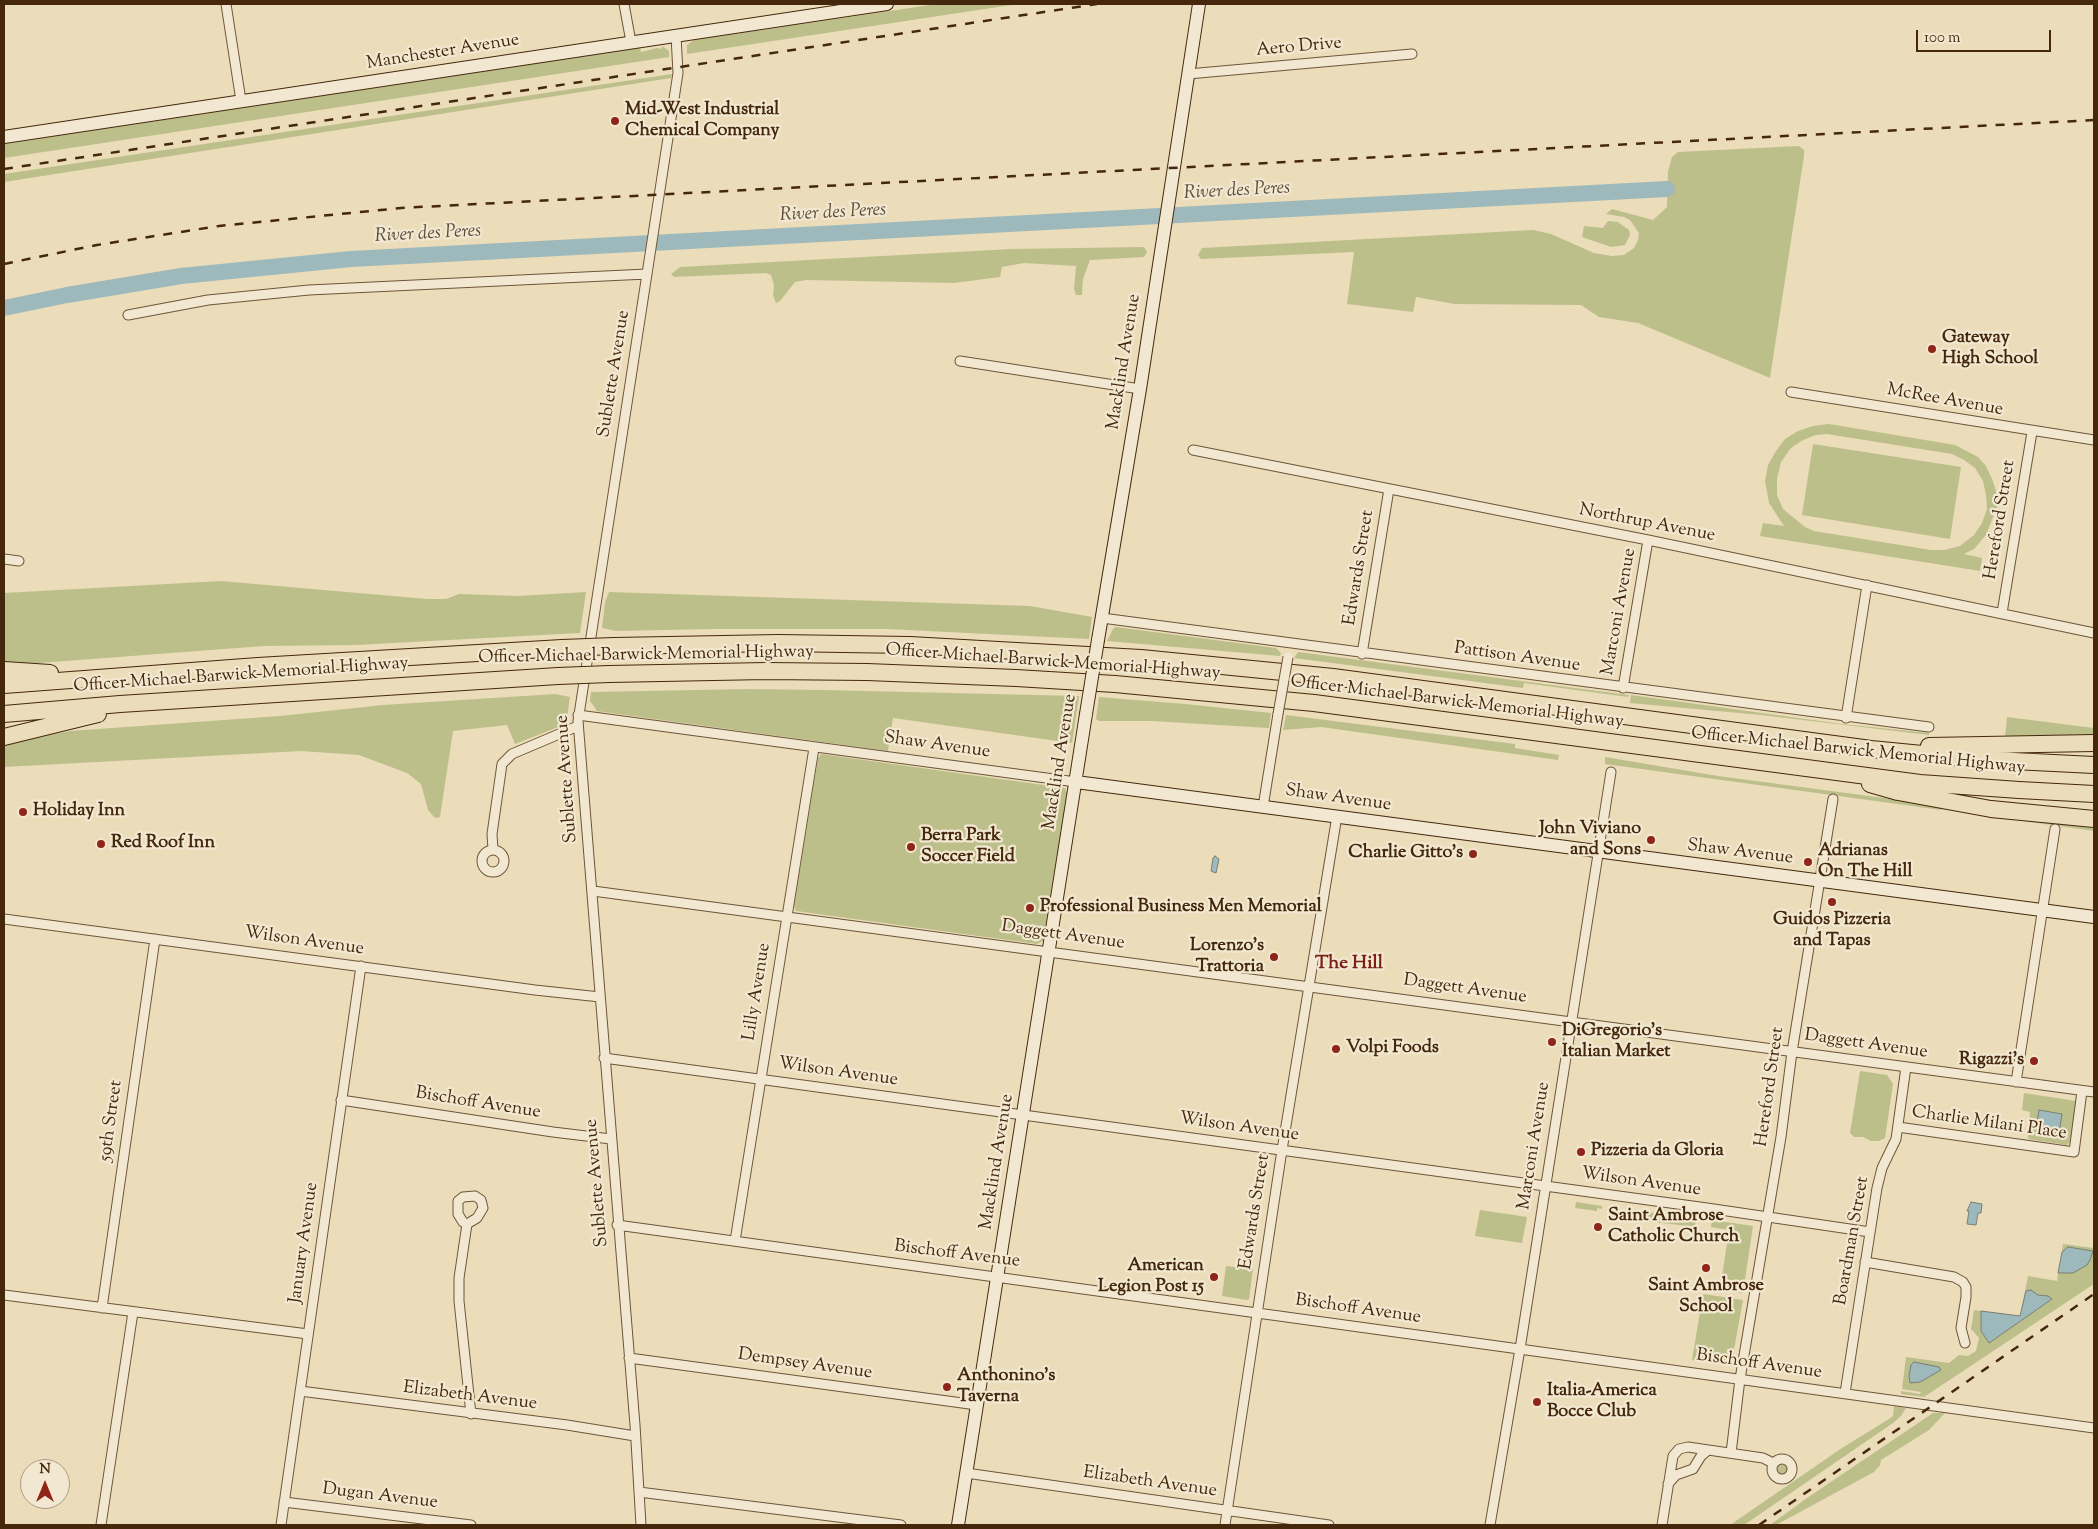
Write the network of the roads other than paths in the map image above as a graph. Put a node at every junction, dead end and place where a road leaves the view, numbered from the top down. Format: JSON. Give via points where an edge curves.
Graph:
{"nodes":[{"id":1,"x":226,"y":4,"type":"edge"},
{"id":2,"x":624,"y":4,"type":"edge"},
{"id":3,"x":887,"y":4,"type":"edge"},
{"id":4,"x":1199,"y":4,"type":"edge"},
{"id":5,"x":676,"y":36,"type":"junction"},
{"id":6,"x":631,"y":42,"type":"junction"},
{"id":7,"x":1412,"y":54,"type":"dead end"},
{"id":8,"x":1188,"y":74,"type":"junction"},
{"id":9,"x":241,"y":101,"type":"junction"},
{"id":10,"x":4,"y":137,"type":"edge"},
{"id":11,"x":648,"y":270,"type":"junction"},
{"id":12,"x":128,"y":315,"type":"dead end"},
{"id":13,"x":960,"y":361,"type":"dead end"},
{"id":14,"x":1140,"y":389,"type":"junction"},
{"id":15,"x":1790,"y":392,"type":"dead end"},
{"id":16,"x":2032,"y":432,"type":"junction"},
{"id":17,"x":2094,"y":440,"type":"edge"},
{"id":18,"x":1193,"y":450,"type":"dead end"},
{"id":19,"x":1389,"y":489,"type":"junction"},
{"id":20,"x":1648,"y":540,"type":"junction"},
{"id":21,"x":4,"y":559,"type":"edge"},
{"id":22,"x":19,"y":562,"type":"dead end"},
{"id":23,"x":1867,"y":585,"type":"junction"},
{"id":24,"x":2002,"y":613,"type":"junction"},
{"id":25,"x":1102,"y":618,"type":"junction"},
{"id":26,"x":2094,"y":633,"type":"edge"},
{"id":27,"x":1290,"y":644,"type":"junction"},
{"id":28,"x":1362,"y":654,"type":"junction"},
{"id":29,"x":4,"y":670,"type":"edge"},
{"id":30,"x":100,"y":677,"type":"junction"},
{"id":31,"x":4,"y":686,"type":"edge"},
{"id":32,"x":1623,"y":688,"type":"junction"},
{"id":33,"x":149,"y":702,"type":"junction"},
{"id":34,"x":4,"y":714,"type":"edge"},
{"id":35,"x":578,"y":714,"type":"junction"},
{"id":36,"x":1846,"y":718,"type":"junction"},
{"id":37,"x":578,"y":726,"type":"junction"},
{"id":38,"x":1929,"y":728,"type":"dead end"},
{"id":39,"x":4,"y":737,"type":"edge"},
{"id":40,"x":2094,"y":742,"type":"edge"},
{"id":41,"x":814,"y":748,"type":"junction"},
{"id":42,"x":1871,"y":749,"type":"junction"},
{"id":43,"x":2094,"y":765,"type":"edge"},
{"id":44,"x":1611,"y":772,"type":"dead end"},
{"id":45,"x":1847,"y":774,"type":"junction"},
{"id":46,"x":1076,"y":782,"type":"junction"},
{"id":47,"x":2094,"y":794,"type":"edge"},
{"id":48,"x":1833,"y":799,"type":"dead end"},
{"id":49,"x":1263,"y":807,"type":"junction"},
{"id":50,"x":1337,"y":816,"type":"junction"},
{"id":51,"x":2094,"y":819,"type":"edge"},
{"id":52,"x":2055,"y":829,"type":"dead end"},
{"id":53,"x":493,"y":850,"type":"dead end"},
{"id":54,"x":1597,"y":851,"type":"junction"},
{"id":55,"x":1820,"y":881,"type":"junction"},
{"id":56,"x":593,"y":891,"type":"junction"},
{"id":57,"x":2042,"y":910,"type":"junction"},
{"id":58,"x":786,"y":916,"type":"junction"},
{"id":59,"x":2094,"y":917,"type":"edge"},
{"id":60,"x":4,"y":918,"type":"edge"},
{"id":61,"x":155,"y":939,"type":"junction"},
{"id":62,"x":1049,"y":951,"type":"junction"},
{"id":63,"x":361,"y":966,"type":"junction"},
{"id":64,"x":1310,"y":986,"type":"junction"},
{"id":65,"x":600,"y":997,"type":"junction"},
{"id":66,"x":1571,"y":1021,"type":"junction"},
{"id":67,"x":1792,"y":1052,"type":"junction"},
{"id":68,"x":604,"y":1058,"type":"junction"},
{"id":69,"x":1906,"y":1067,"type":"junction"},
{"id":70,"x":760,"y":1079,"type":"junction"},
{"id":71,"x":2016,"y":1082,"type":"junction"},
{"id":72,"x":2082,"y":1091,"type":"junction"},
{"id":73,"x":2094,"y":1092,"type":"edge"},
{"id":74,"x":341,"y":1100,"type":"junction"},
{"id":75,"x":1023,"y":1115,"type":"junction"},
{"id":76,"x":1898,"y":1128,"type":"junction"},
{"id":77,"x":611,"y":1139,"type":"junction"},
{"id":78,"x":1282,"y":1150,"type":"junction"},
{"id":79,"x":1546,"y":1186,"type":"junction"},
{"id":80,"x":1767,"y":1216,"type":"junction"},
{"id":81,"x":467,"y":1224,"type":"dead end"},
{"id":82,"x":618,"y":1225,"type":"junction"},
{"id":83,"x":1870,"y":1232,"type":"junction"},
{"id":84,"x":735,"y":1241,"type":"junction"},
{"id":85,"x":1865,"y":1262,"type":"junction"},
{"id":86,"x":997,"y":1277,"type":"junction"},
{"id":87,"x":4,"y":1295,"type":"edge"},
{"id":88,"x":102,"y":1308,"type":"junction"},
{"id":89,"x":134,"y":1312,"type":"junction"},
{"id":90,"x":1257,"y":1312,"type":"junction"},
{"id":91,"x":308,"y":1334,"type":"junction"},
{"id":92,"x":1965,"y":1343,"type":"dead end"},
{"id":93,"x":1520,"y":1349,"type":"junction"},
{"id":94,"x":629,"y":1358,"type":"junction"},
{"id":95,"x":1740,"y":1379,"type":"junction"},
{"id":96,"x":300,"y":1391,"type":"junction"},
{"id":97,"x":1844,"y":1393,"type":"junction"},
{"id":98,"x":977,"y":1404,"type":"junction"},
{"id":99,"x":471,"y":1414,"type":"junction"},
{"id":100,"x":2094,"y":1428,"type":"edge"},
{"id":101,"x":635,"y":1436,"type":"junction"},
{"id":102,"x":1708,"y":1450,"type":"junction"},
{"id":103,"x":1731,"y":1453,"type":"junction"},
{"id":104,"x":1773,"y":1463,"type":"dead end"},
{"id":105,"x":966,"y":1473,"type":"junction"},
{"id":106,"x":1668,"y":1484,"type":"junction"},
{"id":107,"x":639,"y":1492,"type":"junction"},
{"id":108,"x":284,"y":1502,"type":"junction"},
{"id":109,"x":1227,"y":1511,"type":"junction"},
{"id":110,"x":101,"y":1525,"type":"edge"},
{"id":111,"x":281,"y":1525,"type":"edge"},
{"id":112,"x":472,"y":1525,"type":"edge"},
{"id":113,"x":641,"y":1525,"type":"edge"},
{"id":114,"x":901,"y":1525,"type":"edge"},
{"id":115,"x":958,"y":1525,"type":"edge"},
{"id":116,"x":1225,"y":1525,"type":"edge"},
{"id":117,"x":1329,"y":1525,"type":"edge"},
{"id":118,"x":1490,"y":1525,"type":"edge"},
{"id":119,"x":1662,"y":1525,"type":"edge"}],
"edges":[{"from":1,"to":9,"type":"street"},
{"from":2,"to":6,"type":"street"},
{"from":3,"to":5,"type":"street","name":"Manchester Avenue"},
{"from":4,"to":8,"type":"street","name":"Macklind Avenue"},
{"from":5,"to":6,"type":"street","name":"Manchester Avenue"},
{"from":5,"to":11,"type":"street","name":"Sublette Avenue","via":[[678,73]]},
{"from":6,"to":9,"type":"street","name":"Manchester Avenue"},
{"from":7,"to":8,"type":"street","name":"Aero Drive"},
{"from":8,"to":14,"type":"street","name":"Macklind Avenue"},
{"from":9,"to":10,"type":"street","name":"Manchester Avenue"},
{"from":11,"to":12,"type":"street","via":[[309,290],[208,300]]},
{"from":11,"to":35,"type":"street","name":"Sublette Avenue"},
{"from":13,"to":14,"type":"street"},
{"from":14,"to":25,"type":"street","name":"Macklind Avenue"},
{"from":15,"to":16,"type":"street","name":"McRee Avenue"},
{"from":16,"to":17,"type":"street","name":"McRee Avenue"},
{"from":16,"to":24,"type":"street","name":"Hereford Street"},
{"from":18,"to":19,"type":"street","name":"Northrup Avenue"},
{"from":19,"to":20,"type":"street","name":"Northrup Avenue"},
{"from":19,"to":28,"type":"street","name":"Edwards Street"},
{"from":20,"to":23,"type":"street","name":"Northrup Avenue"},
{"from":20,"to":32,"type":"street","name":"Marconi Avenue"},
{"from":21,"to":22,"type":"street"},
{"from":23,"to":24,"type":"street","name":"Northrup Avenue"},
{"from":23,"to":36,"type":"street"},
{"from":24,"to":26,"type":"street","name":"Northrup Avenue"},
{"from":25,"to":27,"type":"street","name":"Pattison Avenue"},
{"from":25,"to":46,"type":"street","name":"Macklind Avenue","bridge":true},
{"from":27,"to":28,"type":"street","name":"Pattison Avenue"},
{"from":27,"to":49,"type":"street","bridge":true},
{"from":28,"to":32,"type":"street","name":"Pattison Avenue"},
{"from":29,"to":30,"type":"highway"},
{"from":30,"to":31,"type":"highway","name":"Officer Michael Barwick Memorial Highway"},
{"from":30,"to":42,"type":"highway","name":"Officer Michael Barwick Memorial Highway","bridge":true,"via":[[562,648],[778,643],[900,645],[1141,658],[1333,677]]},
{"from":32,"to":36,"type":"street","name":"Pattison Avenue"},
{"from":33,"to":34,"type":"highway","name":"Officer Michael Barwick Memorial Highway"},
{"from":33,"to":39,"type":"highway"},
{"from":33,"to":45,"type":"highway","name":"Officer Michael Barwick Memorial Highway","bridge":true,"via":[[609,674],[766,671],[1016,678],[1314,703]]},
{"from":35,"to":37,"type":"street","name":"Sublette Avenue"},
{"from":35,"to":41,"type":"street","name":"Shaw Avenue"},
{"from":36,"to":38,"type":"street","name":"Pattison Avenue"},
{"from":37,"to":53,"type":"street","via":[[512,754],[502,764],[492,834]]},
{"from":37,"to":56,"type":"street","name":"Sublette Avenue"},
{"from":40,"to":42,"type":"highway"},
{"from":41,"to":46,"type":"street","name":"Shaw Avenue"},
{"from":41,"to":58,"type":"street","name":"Lilly Avenue"},
{"from":42,"to":43,"type":"highway","name":"Officer Michael Barwick Memorial Highway"},
{"from":44,"to":54,"type":"street","name":"Marconi Avenue"},
{"from":45,"to":47,"type":"highway","name":"Officer Michael Barwick Memorial Highway","via":[[1970,787]]},
{"from":45,"to":51,"type":"highway","via":[[1880,788],[1916,796],[2007,811]]},
{"from":46,"to":49,"type":"street","name":"Shaw Avenue"},
{"from":46,"to":62,"type":"street","name":"Macklind Avenue"},
{"from":48,"to":55,"type":"street","name":"Hereford Street"},
{"from":49,"to":50,"type":"street","name":"Shaw Avenue"},
{"from":50,"to":54,"type":"street","name":"Shaw Avenue"},
{"from":50,"to":64,"type":"street","name":"Edwards Street"},
{"from":52,"to":57,"type":"street"},
{"from":54,"to":55,"type":"street","name":"Shaw Avenue"},
{"from":54,"to":66,"type":"street","name":"Marconi Avenue"},
{"from":55,"to":57,"type":"street","name":"Shaw Avenue"},
{"from":55,"to":67,"type":"street","name":"Hereford Street"},
{"from":56,"to":58,"type":"street","name":"Daggett Avenue"},
{"from":56,"to":65,"type":"street","name":"Sublette Avenue"},
{"from":57,"to":59,"type":"street","name":"Shaw Avenue"},
{"from":57,"to":71,"type":"street"},
{"from":58,"to":62,"type":"street","name":"Daggett Avenue"},
{"from":58,"to":70,"type":"street","name":"Lilly Avenue"},
{"from":60,"to":61,"type":"street","name":"Wilson Avenue"},
{"from":61,"to":63,"type":"street","name":"Wilson Avenue"},
{"from":61,"to":88,"type":"street","name":"59th Street"},
{"from":62,"to":64,"type":"street","name":"Daggett Avenue"},
{"from":62,"to":75,"type":"street","name":"Macklind Avenue"},
{"from":63,"to":65,"type":"street","name":"Wilson Avenue"},
{"from":63,"to":74,"type":"street","name":"January Avenue"},
{"from":64,"to":66,"type":"street","name":"Daggett Avenue"},
{"from":64,"to":78,"type":"street","name":"Edwards Street"},
{"from":65,"to":68,"type":"street","name":"Sublette Avenue"},
{"from":66,"to":67,"type":"street","name":"Daggett Avenue"},
{"from":66,"to":79,"type":"street","name":"Marconi Avenue"},
{"from":67,"to":69,"type":"street","name":"Daggett Avenue"},
{"from":67,"to":80,"type":"street","name":"Hereford Street"},
{"from":68,"to":70,"type":"street","name":"Wilson Avenue"},
{"from":68,"to":77,"type":"street","name":"Sublette Avenue"},
{"from":69,"to":71,"type":"street","name":"Daggett Avenue"},
{"from":69,"to":76,"type":"street","name":"Boardman Street"},
{"from":70,"to":75,"type":"street","name":"Wilson Avenue"},
{"from":70,"to":84,"type":"street","name":"Lilly Avenue"},
{"from":71,"to":72,"type":"street","name":"Daggett Avenue"},
{"from":72,"to":73,"type":"street","name":"Daggett Avenue"},
{"from":72,"to":76,"type":"street","name":"Charlie Milani Place","via":[[2074,1152]]},
{"from":74,"to":77,"type":"street","name":"Bischoff Avenue"},
{"from":74,"to":91,"type":"street","name":"January Avenue"},
{"from":75,"to":78,"type":"street","name":"Wilson Avenue"},
{"from":75,"to":86,"type":"street","name":"Macklind Avenue"},
{"from":76,"to":83,"type":"street","name":"Boardman Street","via":[[1894,1146],[1879,1176]]},
{"from":77,"to":82,"type":"street","name":"Sublette Avenue"},
{"from":78,"to":79,"type":"street","name":"Wilson Avenue"},
{"from":78,"to":90,"type":"street","name":"Edwards Street"},
{"from":79,"to":80,"type":"street","name":"Wilson Avenue"},
{"from":79,"to":93,"type":"street","name":"Marconi Avenue"},
{"from":80,"to":83,"type":"street","name":"Wilson Avenue"},
{"from":80,"to":95,"type":"street","name":"Hereford Street"},
{"from":81,"to":99,"type":"street","via":[[459,1301]]},
{"from":82,"to":84,"type":"street","name":"Bischoff Avenue"},
{"from":82,"to":94,"type":"street","name":"Sublette Avenue"},
{"from":83,"to":85,"type":"street","name":"Boardman Street"},
{"from":84,"to":86,"type":"street","name":"Bischoff Avenue"},
{"from":85,"to":92,"type":"street","via":[[1954,1277],[1963,1282],[1966,1297],[1961,1328]]},
{"from":85,"to":97,"type":"street","name":"Boardman Street"},
{"from":86,"to":90,"type":"street","name":"Bischoff Avenue"},
{"from":86,"to":98,"type":"street","name":"Macklind Avenue"},
{"from":87,"to":88,"type":"street"},
{"from":88,"to":89,"type":"street"},
{"from":89,"to":91,"type":"street"},
{"from":89,"to":110,"type":"street"},
{"from":90,"to":93,"type":"street","name":"Bischoff Avenue"},
{"from":90,"to":109,"type":"street","name":"Edwards Street"},
{"from":91,"to":96,"type":"street","name":"January Avenue"},
{"from":93,"to":95,"type":"street","name":"Bischoff Avenue"},
{"from":93,"to":118,"type":"street","name":"Marconi Avenue"},
{"from":94,"to":98,"type":"street","name":"Dempsey Avenue"},
{"from":94,"to":101,"type":"street","name":"Sublette Avenue"},
{"from":95,"to":97,"type":"street","name":"Bischoff Avenue"},
{"from":95,"to":103,"type":"street","name":"Hereford Street"},
{"from":96,"to":99,"type":"street","name":"Elizabeth Avenue"},
{"from":96,"to":108,"type":"street","name":"January Avenue"},
{"from":97,"to":100,"type":"street","name":"Bischoff Avenue"},
{"from":98,"to":105,"type":"street","name":"Macklind Avenue"},
{"from":99,"to":101,"type":"street","name":"Elizabeth Avenue"},
{"from":101,"to":107,"type":"street","name":"Sublette Avenue"},
{"from":102,"to":103,"type":"street"},
{"from":102,"to":106,"type":"street","via":[[1692,1469],[1676,1475]]},
{"from":102,"to":106,"type":"street","via":[[1684,1448],[1674,1452]]},
{"from":103,"to":104,"type":"street","via":[[1763,1458]]},
{"from":105,"to":109,"type":"street","name":"Elizabeth Avenue"},
{"from":105,"to":115,"type":"street","name":"Macklind Avenue"},
{"from":106,"to":119,"type":"street"},
{"from":107,"to":113,"type":"street","name":"Sublette Avenue"},
{"from":107,"to":114,"type":"street"},
{"from":108,"to":111,"type":"street","name":"January Avenue"},
{"from":108,"to":112,"type":"street","name":"Dugan Avenue"},
{"from":109,"to":116,"type":"street","name":"Edwards Street"},
{"from":109,"to":117,"type":"street","name":"Elizabeth Avenue"}]}
